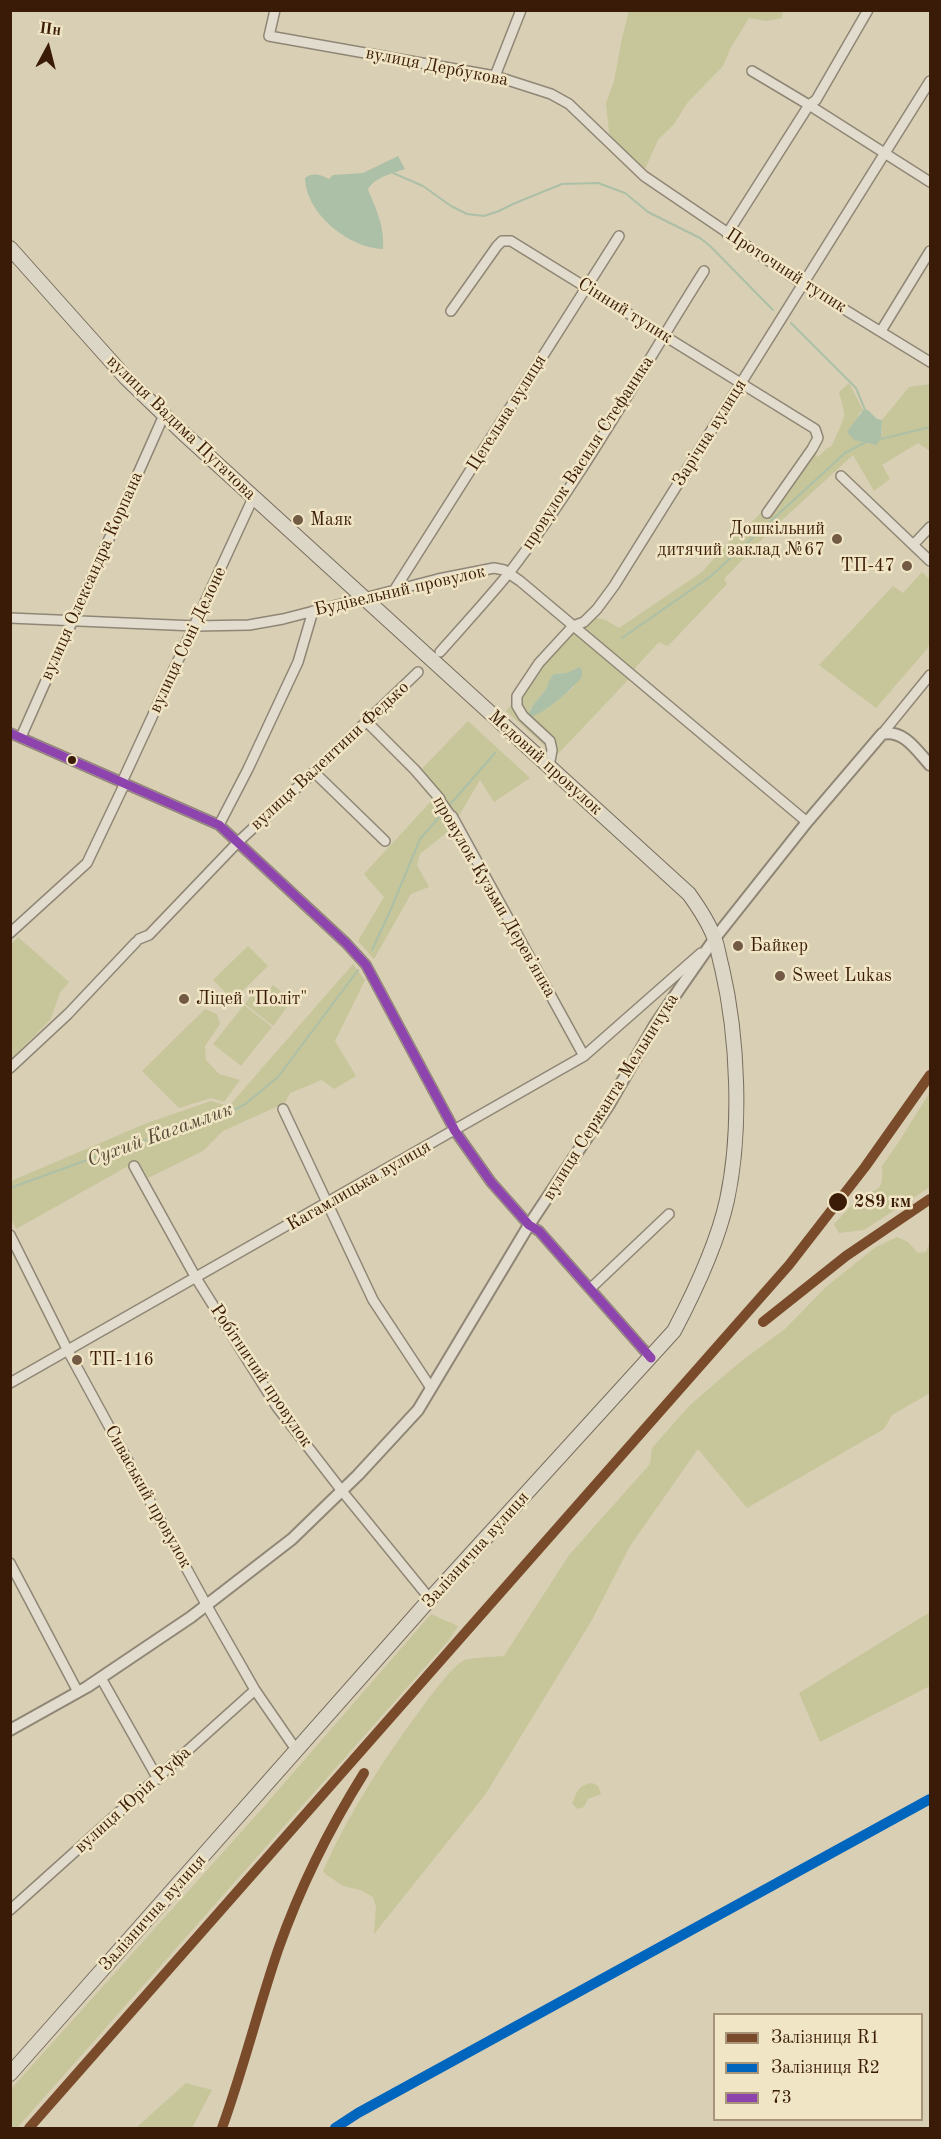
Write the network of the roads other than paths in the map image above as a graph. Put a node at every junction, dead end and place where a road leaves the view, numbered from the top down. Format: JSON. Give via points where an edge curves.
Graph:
{"nodes":[{"id":1,"x":275,"y":10,"type":"edge"},
{"id":2,"x":521,"y":10,"type":"edge"},
{"id":3,"x":868,"y":10,"type":"edge"},
{"id":4,"x":752,"y":71,"type":"dead end"},
{"id":5,"x":495,"y":75,"type":"junction"},
{"id":6,"x":930,"y":81,"type":"edge"},
{"id":7,"x":809,"y":105,"type":"junction"},
{"id":8,"x":886,"y":153,"type":"junction"},
{"id":9,"x":644,"y":176,"type":"joint"},
{"id":10,"x":930,"y":182,"type":"edge"},
{"id":11,"x":727,"y":234,"type":"junction"},
{"id":12,"x":620,"y":236,"type":"dead end"},
{"id":13,"x":10,"y":248,"type":"edge"},
{"id":14,"x":930,"y":251,"type":"edge"},
{"id":15,"x":704,"y":271,"type":"dead end"},
{"id":16,"x":803,"y":284,"type":"junction"},
{"id":17,"x":586,"y":287,"type":"junction"},
{"id":18,"x":451,"y":311,"type":"dead end"},
{"id":19,"x":881,"y":331,"type":"junction"},
{"id":20,"x":664,"y":335,"type":"junction"},
{"id":21,"x":930,"y":362,"type":"edge"},
{"id":22,"x":741,"y":383,"type":"junction"},
{"id":23,"x":164,"y":415,"type":"junction"},
{"id":24,"x":841,"y":476,"type":"dead end"},
{"id":25,"x":253,"y":498,"type":"junction"},
{"id":26,"x":767,"y":513,"type":"dead end"},
{"id":27,"x":930,"y":527,"type":"edge"},
{"id":28,"x":914,"y":544,"type":"junction"},
{"id":29,"x":930,"y":561,"type":"edge"},
{"id":30,"x":508,"y":573,"type":"junction"},
{"id":31,"x":394,"y":590,"type":"junction"},
{"id":32,"x":362,"y":598,"type":"junction"},
{"id":33,"x":313,"y":611,"type":"junction"},
{"id":34,"x":10,"y":618,"type":"edge"},
{"id":35,"x":72,"y":620,"type":"junction"},
{"id":36,"x":195,"y":626,"type":"junction"},
{"id":37,"x":573,"y":626,"type":"junction"},
{"id":38,"x":440,"y":652,"type":"dead end"},
{"id":39,"x":418,"y":672,"type":"dead end"},
{"id":40,"x":930,"y":675,"type":"edge"},
{"id":41,"x":367,"y":722,"type":"junction"},
{"id":42,"x":10,"y":733,"type":"edge"},
{"id":43,"x":882,"y":734,"type":"junction"},
{"id":44,"x":21,"y":737,"type":"junction"},
{"id":45,"x":930,"y":765,"type":"edge"},
{"id":46,"x":549,"y":767,"type":"junction"},
{"id":47,"x":314,"y":772,"type":"junction"},
{"id":48,"x":124,"y":783,"type":"junction"},
{"id":49,"x":440,"y":799,"type":"joint"},
{"id":50,"x":452,"y":816,"type":"joint"},
{"id":51,"x":807,"y":822,"type":"junction"},
{"id":52,"x":219,"y":825,"type":"junction"},
{"id":53,"x":385,"y":841,"type":"dead end"},
{"id":54,"x":238,"y":842,"type":"junction"},
{"id":55,"x":10,"y":933,"type":"edge"},
{"id":56,"x":715,"y":938,"type":"junction"},
{"id":57,"x":585,"y":1056,"type":"junction"},
{"id":58,"x":10,"y":1068,"type":"edge"},
{"id":59,"x":283,"y":1109,"type":"dead end"},
{"id":60,"x":455,"y":1131,"type":"junction"},
{"id":61,"x":134,"y":1166,"type":"dead end"},
{"id":62,"x":327,"y":1203,"type":"junction"},
{"id":63,"x":669,"y":1214,"type":"dead end"},
{"id":64,"x":529,"y":1226,"type":"junction"},
{"id":65,"x":10,"y":1235,"type":"edge"},
{"id":66,"x":196,"y":1278,"type":"junction"},
{"id":67,"x":591,"y":1288,"type":"junction"},
{"id":68,"x":68,"y":1351,"type":"junction"},
{"id":69,"x":651,"y":1358,"type":"junction"},
{"id":70,"x":10,"y":1383,"type":"edge"},
{"id":71,"x":431,"y":1388,"type":"junction"},
{"id":72,"x":342,"y":1491,"type":"junction"},
{"id":73,"x":10,"y":1563,"type":"edge"},
{"id":74,"x":430,"y":1599,"type":"junction"},
{"id":75,"x":207,"y":1606,"type":"junction"},
{"id":76,"x":102,"y":1678,"type":"junction"},
{"id":77,"x":255,"y":1690,"type":"junction"},
{"id":78,"x":78,"y":1692,"type":"junction"},
{"id":79,"x":10,"y":1730,"type":"edge"},
{"id":80,"x":297,"y":1751,"type":"junction"},
{"id":81,"x":158,"y":1779,"type":"junction"},
{"id":82,"x":10,"y":1910,"type":"edge"},
{"id":83,"x":10,"y":2074,"type":"edge"}],
"edges":[{"from":1,"to":5,"type":"street","name":"вулиця Дербукова","via":[[269,36]]},
{"from":2,"to":5,"type":"street"},
{"from":3,"to":7,"type":"street","via":[[816,100]]},
{"from":4,"to":7,"type":"street"},
{"from":5,"to":9,"type":"street","name":"вулиця Дербукова","via":[[550,94],[569,105]]},
{"from":6,"to":8,"type":"street","name":"Зарічна вулиця"},
{"from":7,"to":8,"type":"street"},
{"from":7,"to":11,"type":"street"},
{"from":8,"to":10,"type":"street"},
{"from":8,"to":16,"type":"street","name":"Зарічна вулиця"},
{"from":9,"to":11,"type":"street","name":"Проточний тупик"},
{"from":11,"to":16,"type":"street","name":"Проточний тупик"},
{"from":12,"to":17,"type":"street","name":"Цегельна вулиця"},
{"from":13,"to":23,"type":"main road","name":"вулиця Вадима Пугачова"},
{"from":14,"to":19,"type":"street"},
{"from":15,"to":20,"type":"street","name":"провулок Василя Стефаника"},
{"from":16,"to":19,"type":"street","name":"Проточний тупик"},
{"from":16,"to":22,"type":"street","name":"Зарічна вулиця"},
{"from":17,"to":18,"type":"street","name":"Сінний тупик","via":[[511,241],[502,241]]},
{"from":17,"to":20,"type":"street","name":"Сінний тупик"},
{"from":17,"to":31,"type":"street","name":"Цегельна вулиця"},
{"from":19,"to":21,"type":"street","name":"Проточний тупик"},
{"from":20,"to":22,"type":"street","name":"Сінний тупик"},
{"from":20,"to":30,"type":"street","name":"провулок Василя Стефаника","via":[[581,471]]},
{"from":22,"to":26,"type":"street","name":"Сінний тупик","via":[[818,433],[812,449]]},
{"from":22,"to":37,"type":"street","name":"Зарічна вулиця","via":[[614,586],[584,622]]},
{"from":23,"to":25,"type":"main road","name":"вулиця Вадима Пугачова"},
{"from":23,"to":35,"type":"street","name":"вулиця Олександра Корпана"},
{"from":24,"to":28,"type":"street"},
{"from":25,"to":32,"type":"main road","name":"вулиця Вадима Пугачова"},
{"from":25,"to":36,"type":"street","name":"вулиця Соні Делоне"},
{"from":27,"to":28,"type":"street"},
{"from":28,"to":29,"type":"street"},
{"from":30,"to":31,"type":"street","name":"Будівельний провулок","via":[[494,568]]},
{"from":30,"to":37,"type":"street","name":"Будівельний провулок"},
{"from":30,"to":38,"type":"street"},
{"from":31,"to":32,"type":"street","name":"Будівельний провулок"},
{"from":32,"to":33,"type":"street","name":"Будівельний провулок"},
{"from":32,"to":46,"type":"main road","name":"Медовий провулок"},
{"from":33,"to":36,"type":"street","name":"Будівельний провулок","via":[[249,625]]},
{"from":33,"to":52,"type":"street","via":[[298,662]]},
{"from":34,"to":35,"type":"street","name":"Будівельний провулок"},
{"from":35,"to":36,"type":"street","name":"Будівельний провулок"},
{"from":35,"to":44,"type":"street","name":"вулиця Олександра Корпана"},
{"from":36,"to":48,"type":"street","name":"вулиця Соні Делоне"},
{"from":37,"to":46,"type":"street","name":"Зарічна вулиця","via":[[525,681],[516,701],[523,716],[550,741]]},
{"from":37,"to":51,"type":"street","name":"Будівельний провулок"},
{"from":39,"to":41,"type":"street","name":"вулиця Валентини Федько"},
{"from":40,"to":43,"type":"street","name":"вулиця Сержанта Мельничука"},
{"from":41,"to":47,"type":"street","name":"вулиця Валентини Федько"},
{"from":41,"to":49,"type":"street","name":"провулок Кузьми Деревʼянка"},
{"from":42,"to":44,"type":"street"},
{"from":43,"to":45,"type":"street","via":[[900,735]]},
{"from":43,"to":51,"type":"street","name":"вулиця Сержанта Мельничука"},
{"from":44,"to":48,"type":"street"},
{"from":46,"to":56,"type":"main road","name":"Медовий провулок","via":[[689,894]]},
{"from":47,"to":53,"type":"street"},
{"from":47,"to":54,"type":"street","name":"вулиця Валентини Федько"},
{"from":48,"to":52,"type":"street"},
{"from":48,"to":55,"type":"street","name":"вулиця Соні Делоне","via":[[87,863]]},
{"from":49,"to":50,"type":"street","name":"провулок Кузьми Деревʼянка"},
{"from":50,"to":57,"type":"street","name":"провулок Кузьми Деревʼянка"},
{"from":51,"to":56,"type":"street","name":"вулиця Сержанта Мельничука"},
{"from":52,"to":54,"type":"street"},
{"from":54,"to":58,"type":"street","name":"вулиця Валентини Федько","via":[[149,935],[138,940]]},
{"from":54,"to":60,"type":"street","via":[[366,965]]},
{"from":56,"to":57,"type":"street","name":"Кагамлицька вулиця"},
{"from":56,"to":64,"type":"street","name":"вулиця Сержанта Мельничука","via":[[655,1025],[608,1106]]},
{"from":56,"to":69,"type":"main road","name":"Залізнична вулиця","via":[[731,1017],[734,1164],[709,1254],[688,1304],[674,1331]]},
{"from":57,"to":60,"type":"street","name":"Кагамлицька вулиця"},
{"from":59,"to":62,"type":"street"},
{"from":60,"to":62,"type":"street","name":"Кагамлицька вулиця"},
{"from":60,"to":64,"type":"street"},
{"from":61,"to":66,"type":"street","name":"Робітничий провулок"},
{"from":62,"to":66,"type":"street","name":"Кагамлицька вулиця"},
{"from":62,"to":71,"type":"street","via":[[373,1300]]},
{"from":63,"to":67,"type":"street"},
{"from":64,"to":67,"type":"street","via":[[539,1231]]},
{"from":64,"to":71,"type":"street","name":"вулиця Сержанта Мельничука"},
{"from":65,"to":68,"type":"street","name":"Сиваський провулок"},
{"from":66,"to":68,"type":"street","name":"Кагамлицька вулиця"},
{"from":66,"to":72,"type":"street","name":"Робітничий провулок","via":[[277,1407]]},
{"from":67,"to":69,"type":"street"},
{"from":68,"to":70,"type":"street","name":"Кагамлицька вулиця"},
{"from":68,"to":75,"type":"street","name":"Сиваський провулок"},
{"from":69,"to":74,"type":"main road","name":"Залізнична вулиця"},
{"from":71,"to":72,"type":"street","name":"вулиця Сержанта Мельничука","via":[[418,1410]]},
{"from":72,"to":74,"type":"street","name":"Робітничий провулок"},
{"from":72,"to":75,"type":"street","name":"вулиця Сержанта Мельничука","via":[[292,1539]]},
{"from":73,"to":78,"type":"street"},
{"from":74,"to":80,"type":"main road","name":"Залізнична вулиця"},
{"from":75,"to":76,"type":"street","name":"вулиця Сержанта Мельничука"},
{"from":75,"to":77,"type":"street","name":"Сиваський провулок"},
{"from":76,"to":78,"type":"street","name":"вулиця Сержанта Мельничука"},
{"from":76,"to":81,"type":"street"},
{"from":77,"to":80,"type":"street","name":"Сиваський провулок"},
{"from":77,"to":81,"type":"street","name":"вулиця Юрія Руфа"},
{"from":78,"to":79,"type":"street","name":"вулиця Сержанта Мельничука"},
{"from":80,"to":83,"type":"main road","name":"Залізнична вулиця"},
{"from":81,"to":82,"type":"street","name":"вулиця Юрія Руфа"}]}
